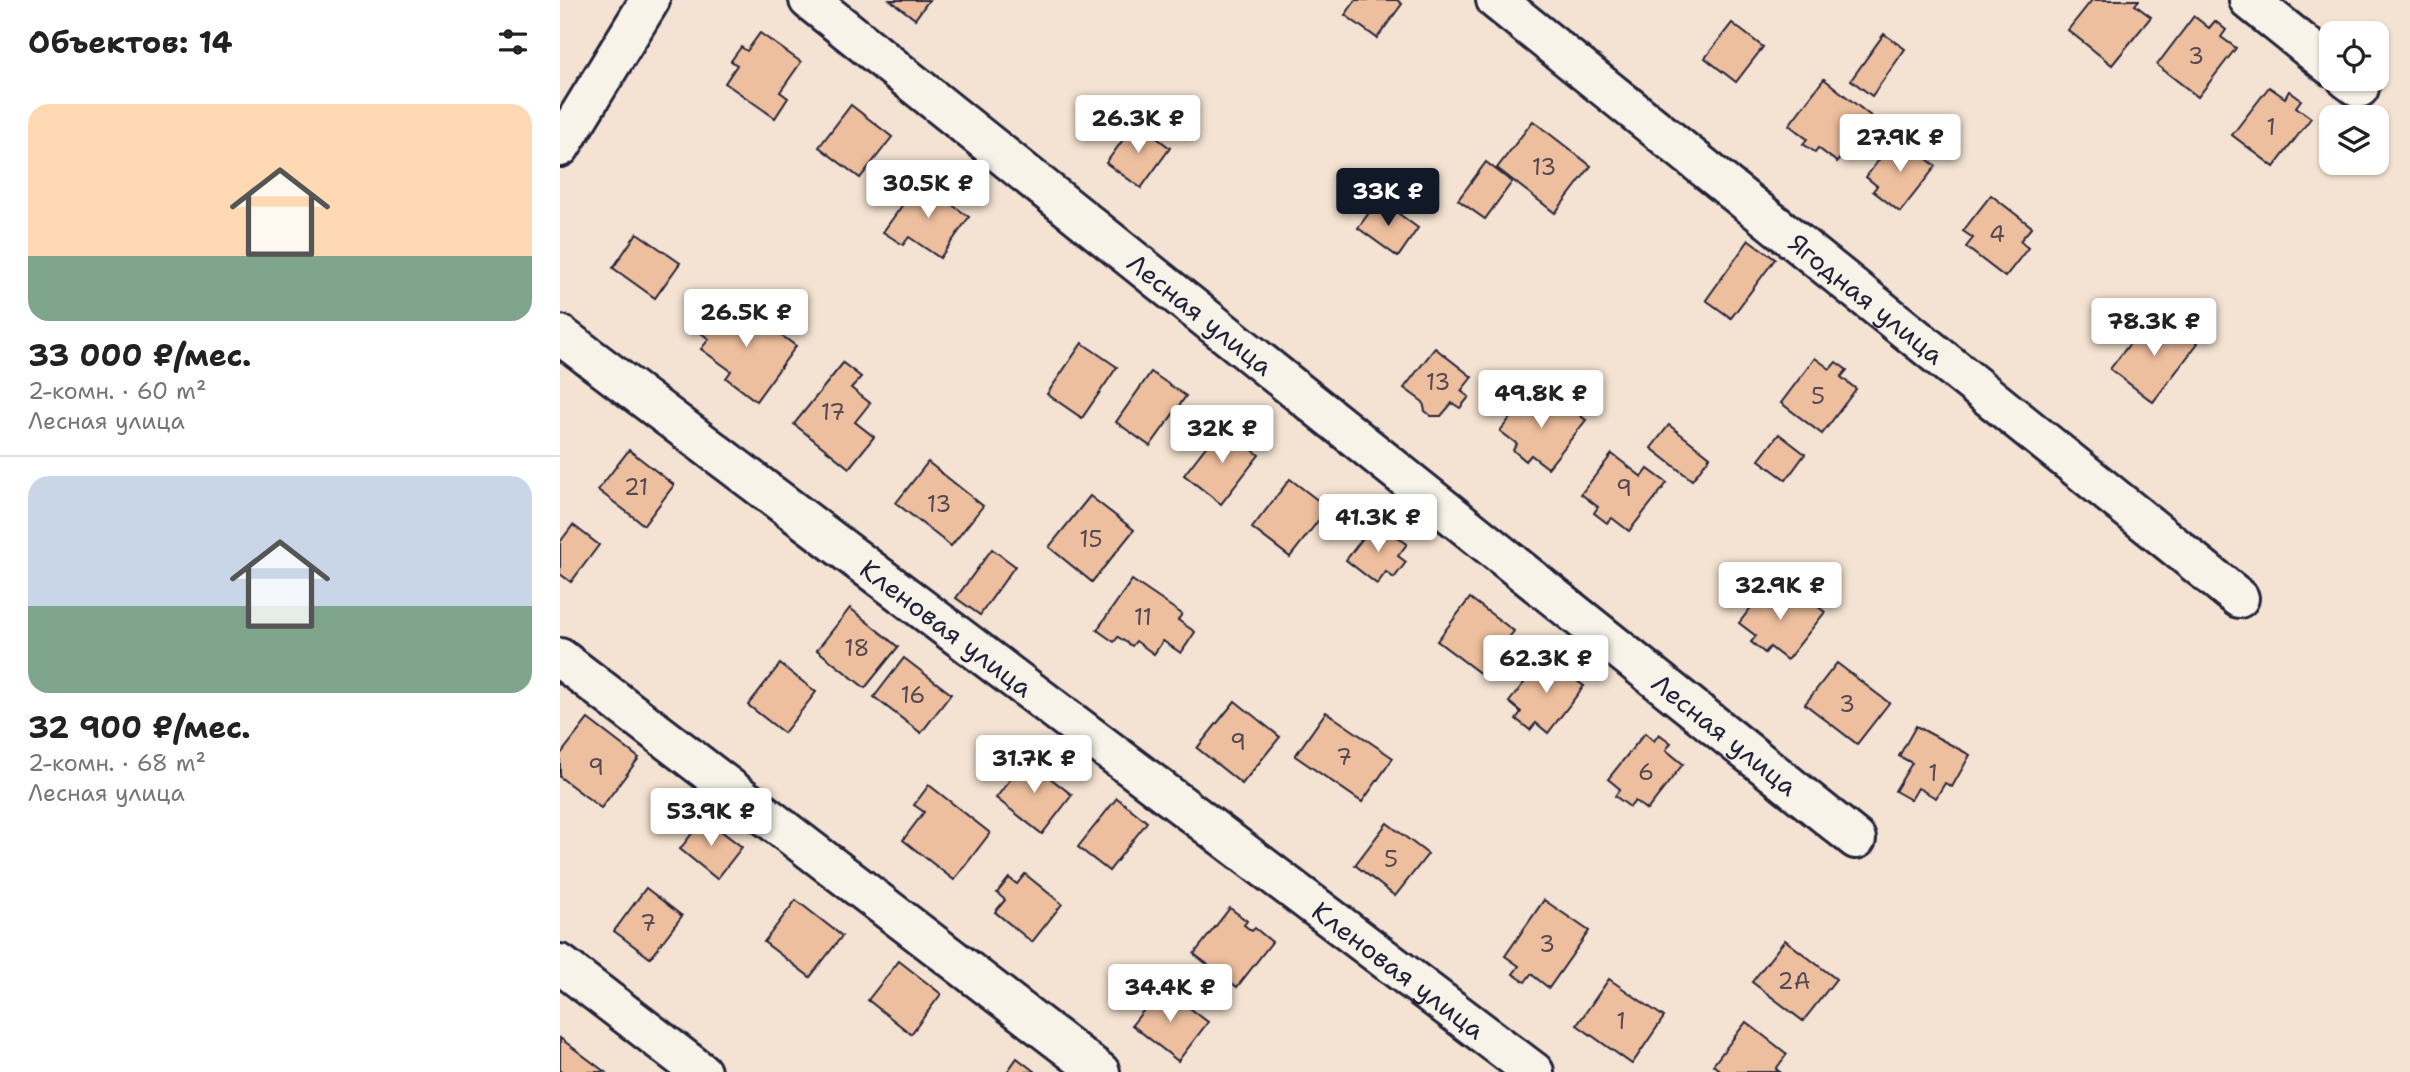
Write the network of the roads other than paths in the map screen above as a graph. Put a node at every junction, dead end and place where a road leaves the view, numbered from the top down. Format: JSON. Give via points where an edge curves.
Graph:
{"nodes":[{"id":1,"x":650,"y":0,"type":"edge"},
{"id":2,"x":809,"y":0,"type":"edge"},
{"id":3,"x":1496,"y":0,"type":"edge"},
{"id":4,"x":2249,"y":0,"type":"edge"},
{"id":5,"x":2319,"y":56,"type":"edge"},
{"id":6,"x":560,"y":147,"type":"edge"},
{"id":7,"x":560,"y":335,"type":"edge"},
{"id":8,"x":2239,"y":598,"type":"dead end"},
{"id":9,"x":560,"y":658,"type":"edge"},
{"id":10,"x":1856,"y":839,"type":"dead end"},
{"id":11,"x":560,"y":964,"type":"edge"},
{"id":12,"x":701,"y":1072,"type":"edge"},
{"id":13,"x":1100,"y":1072,"type":"edge"},
{"id":14,"x":1534,"y":1072,"type":"edge"}],
"edges":[{"from":1,"to":6,"type":"street"},
{"from":2,"to":10,"type":"street","name":"Лесная улица"},
{"from":3,"to":8,"type":"street","name":"Ягодная улица"},
{"from":4,"to":5,"type":"street"},
{"from":7,"to":14,"type":"street","name":"Кленовая улица"},
{"from":9,"to":13,"type":"street"},
{"from":11,"to":12,"type":"street"}]}
